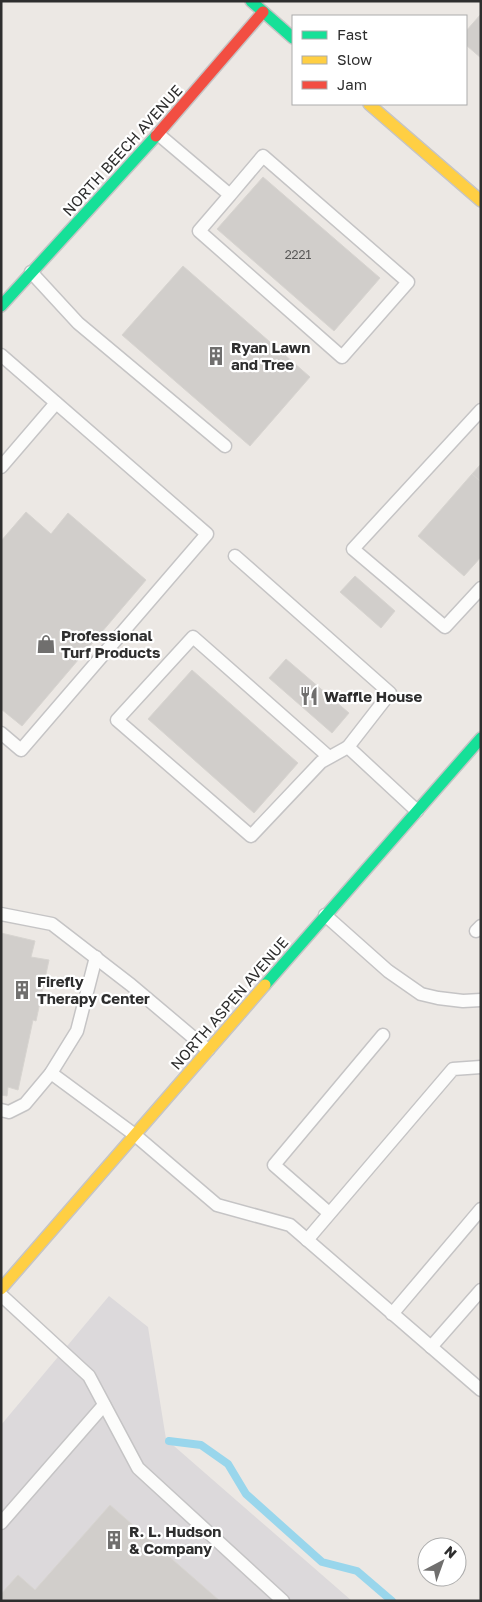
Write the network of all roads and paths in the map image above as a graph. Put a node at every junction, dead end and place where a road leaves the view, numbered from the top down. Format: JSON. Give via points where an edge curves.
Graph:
{"nodes":[{"id":1,"x":251,"y":1,"type":"edge"},
{"id":2,"x":263,"y":12,"type":"junction"},
{"id":3,"x":292,"y":37,"type":"edge"},
{"id":4,"x":370,"y":105,"type":"edge"},
{"id":5,"x":158,"y":134,"type":"junction"},
{"id":6,"x":230,"y":195,"type":"junction"},
{"id":7,"x":481,"y":201,"type":"edge"},
{"id":8,"x":31,"y":272,"type":"junction"},
{"id":9,"x":1,"y":306,"type":"edge"},
{"id":10,"x":1,"y":354,"type":"edge"},
{"id":11,"x":56,"y":403,"type":"junction"},
{"id":12,"x":481,"y":410,"type":"edge"},
{"id":13,"x":225,"y":446,"type":"dead end"},
{"id":14,"x":1,"y":467,"type":"edge"},
{"id":15,"x":235,"y":556,"type":"dead end"},
{"id":16,"x":481,"y":588,"type":"edge"},
{"id":17,"x":1,"y":733,"type":"edge"},
{"id":18,"x":481,"y":738,"type":"edge"},
{"id":19,"x":348,"y":747,"type":"junction"},
{"id":20,"x":329,"y":757,"type":"junction"},
{"id":21,"x":417,"y":811,"type":"junction"},
{"id":22,"x":1,"y":914,"type":"edge"},
{"id":23,"x":325,"y":916,"type":"junction"},
{"id":24,"x":96,"y":957,"type":"junction"},
{"id":25,"x":481,"y":1000,"type":"edge"},
{"id":26,"x":383,"y":1035,"type":"dead end"},
{"id":27,"x":208,"y":1050,"type":"junction"},
{"id":28,"x":481,"y":1067,"type":"edge"},
{"id":29,"x":51,"y":1072,"type":"junction"},
{"id":30,"x":1,"y":1110,"type":"edge"},
{"id":31,"x":135,"y":1134,"type":"junction"},
{"id":32,"x":481,"y":1209,"type":"edge"},
{"id":33,"x":329,"y":1214,"type":"junction"},
{"id":34,"x":307,"y":1240,"type":"junction"},
{"id":35,"x":1,"y":1289,"type":"edge"},
{"id":36,"x":481,"y":1290,"type":"edge"},
{"id":37,"x":1,"y":1295,"type":"edge"},
{"id":38,"x":392,"y":1314,"type":"junction"},
{"id":39,"x":431,"y":1347,"type":"junction"},
{"id":40,"x":481,"y":1390,"type":"edge"},
{"id":41,"x":104,"y":1405,"type":"junction"},
{"id":42,"x":1,"y":1523,"type":"edge"},
{"id":43,"x":283,"y":1601,"type":"edge"}],
"edges":[{"from":1,"to":2,"type":"main road"},
{"from":2,"to":3,"type":"main road"},
{"from":2,"to":5,"type":"main road","name":"NORTH BEECH AVENUE"},
{"from":4,"to":7,"type":"main road"},
{"from":5,"to":6,"type":"lane"},
{"from":5,"to":8,"type":"main road","name":"NORTH BEECH AVENUE"},
{"from":6,"to":6,"type":"lane","via":[[263,156],[408,282],[342,357],[199,231]]},
{"from":8,"to":9,"type":"main road","name":"NORTH BEECH AVENUE"},
{"from":8,"to":13,"type":"lane","via":[[78,323]]},
{"from":10,"to":11,"type":"lane"},
{"from":11,"to":14,"type":"lane"},
{"from":11,"to":17,"type":"lane","via":[[207,534],[20,750]]},
{"from":12,"to":16,"type":"lane","via":[[353,549],[446,627]]},
{"from":15,"to":19,"type":"lane","via":[[390,693]]},
{"from":18,"to":21,"type":"main road","name":"NORTH ASPEN AVENUE"},
{"from":19,"to":20,"type":"lane"},
{"from":19,"to":21,"type":"lane"},
{"from":20,"to":20,"type":"lane","via":[[251,836],[117,720],[193,637]]},
{"from":21,"to":23,"type":"main road","name":"NORTH ASPEN AVENUE"},
{"from":22,"to":24,"type":"lane","via":[[52,924]]},
{"from":23,"to":25,"type":"lane","via":[[388,971],[421,994],[463,1001]]},
{"from":23,"to":27,"type":"main road","name":"NORTH ASPEN AVENUE"},
{"from":24,"to":27,"type":"lane"},
{"from":24,"to":29,"type":"lane","via":[[77,1031]]},
{"from":26,"to":33,"type":"lane","via":[[274,1165]]},
{"from":27,"to":31,"type":"main road","name":"NORTH ASPEN AVENUE"},
{"from":28,"to":33,"type":"lane","via":[[453,1069]]},
{"from":29,"to":30,"type":"lane","via":[[25,1104],[9,1112]]},
{"from":29,"to":31,"type":"lane"},
{"from":31,"to":34,"type":"lane","via":[[217,1205],[290,1225]]},
{"from":31,"to":35,"type":"main road","name":"NORTH ASPEN AVENUE"},
{"from":32,"to":38,"type":"lane"},
{"from":33,"to":34,"type":"lane"},
{"from":34,"to":38,"type":"lane"},
{"from":36,"to":39,"type":"lane"},
{"from":37,"to":41,"type":"lane","via":[[89,1376]]},
{"from":38,"to":39,"type":"lane"},
{"from":39,"to":40,"type":"lane"},
{"from":41,"to":42,"type":"lane"},
{"from":41,"to":43,"type":"lane","via":[[138,1468]]}]}
